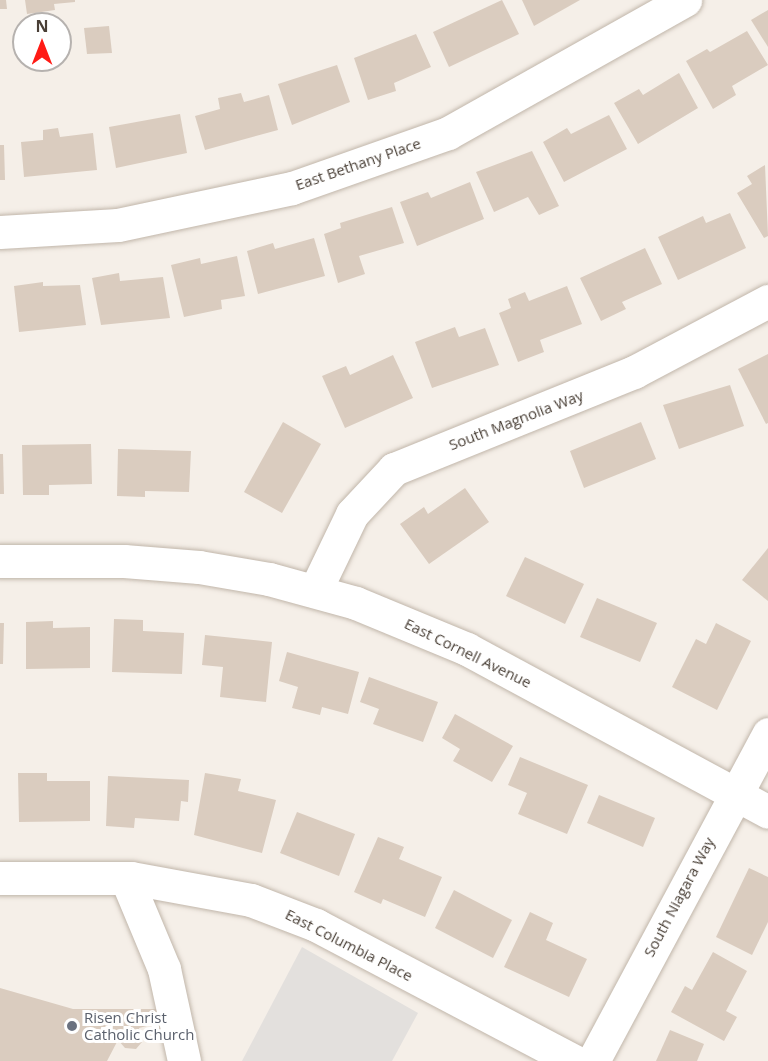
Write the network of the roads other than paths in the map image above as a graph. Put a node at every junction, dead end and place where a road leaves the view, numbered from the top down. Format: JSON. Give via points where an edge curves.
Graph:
{"nodes":[{"id":1,"x":685,"y":0,"type":"edge"},
{"id":2,"x":0,"y":232,"type":"edge"},
{"id":3,"x":768,"y":301,"type":"edge"},
{"id":4,"x":0,"y":561,"type":"edge"},
{"id":5,"x":315,"y":591,"type":"junction"},
{"id":6,"x":768,"y":734,"type":"edge"},
{"id":7,"x":733,"y":793,"type":"junction"},
{"id":8,"x":768,"y":812,"type":"edge"},
{"id":9,"x":0,"y":878,"type":"edge"},
{"id":10,"x":126,"y":878,"type":"junction"},
{"id":11,"x":184,"y":1061,"type":"edge"},
{"id":12,"x":574,"y":1061,"type":"edge"},
{"id":13,"x":593,"y":1061,"type":"edge"}],
"edges":[{"from":1,"to":2,"type":"street","name":"East Bethany Place","via":[[448,133],[292,188],[118,225]]},
{"from":3,"to":5,"type":"street","name":"South Magnolia Way","via":[[634,372],[394,469],[352,514]]},
{"from":4,"to":5,"type":"street","name":"East Cornell Avenue","via":[[165,564],[258,577]]},
{"from":5,"to":7,"type":"street","name":"East Cornell Avenue","via":[[438,635]]},
{"from":6,"to":7,"type":"street","name":"South Niagara Way"},
{"from":7,"to":8,"type":"street","name":"East Cornell Avenue"},
{"from":7,"to":13,"type":"street","name":"South Niagara Way"},
{"from":9,"to":10,"type":"street","name":"East Columbia Place"},
{"from":10,"to":11,"type":"street","via":[[164,969]]},
{"from":10,"to":12,"type":"street","name":"East Columbia Place","via":[[209,890],[280,910],[373,953]]}]}
